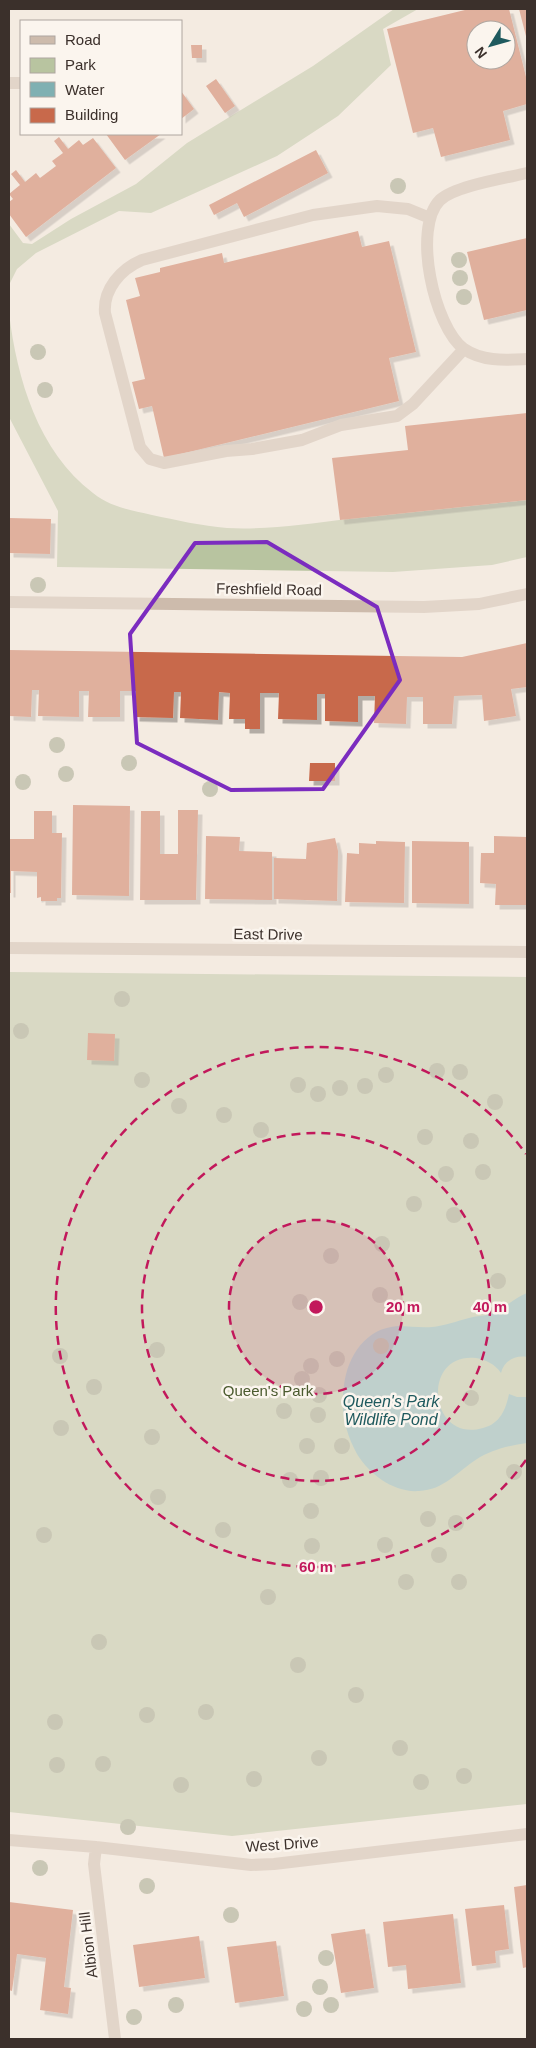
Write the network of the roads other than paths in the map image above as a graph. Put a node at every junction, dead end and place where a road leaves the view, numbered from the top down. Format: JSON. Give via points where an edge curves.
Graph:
{"nodes":[{"id":1,"x":527,"y":173,"type":"edge"},
{"id":2,"x":430,"y":218,"type":"junction"},
{"id":3,"x":464,"y":348,"type":"junction"},
{"id":4,"x":527,"y":359,"type":"edge"},
{"id":5,"x":527,"y":594,"type":"edge"},
{"id":6,"x":9,"y":602,"type":"edge"},
{"id":7,"x":9,"y":948,"type":"edge"},
{"id":8,"x":527,"y":952,"type":"edge"},
{"id":9,"x":527,"y":1834,"type":"edge"},
{"id":10,"x":9,"y":1840,"type":"edge"},
{"id":11,"x":96,"y":1847,"type":"junction"},
{"id":12,"x":116,"y":2039,"type":"edge"}],
"edges":[{"from":1,"to":2,"type":"street","via":[[453,192],[440,200]]},
{"from":2,"to":3,"type":"street","via":[[428,252],[433,292],[449,331]]},
{"from":2,"to":3,"type":"street","via":[[408,209],[378,206],[313,215],[142,260],[125,269],[108,292],[104,307],[140,448],[150,459],[164,462],[302,440],[342,425],[397,416],[413,404]]},
{"from":3,"to":4,"type":"street","via":[[480,357]]},
{"from":5,"to":6,"type":"street","name":"Freshfield Road","via":[[479,604],[424,607]]},
{"from":7,"to":8,"type":"street","name":"East Drive"},
{"from":9,"to":11,"type":"street","name":"West Drive","via":[[251,1865]]},
{"from":10,"to":11,"type":"street","name":"West Drive"},
{"from":11,"to":12,"type":"street","name":"Albion Hill","via":[[94,1864]]}]}
